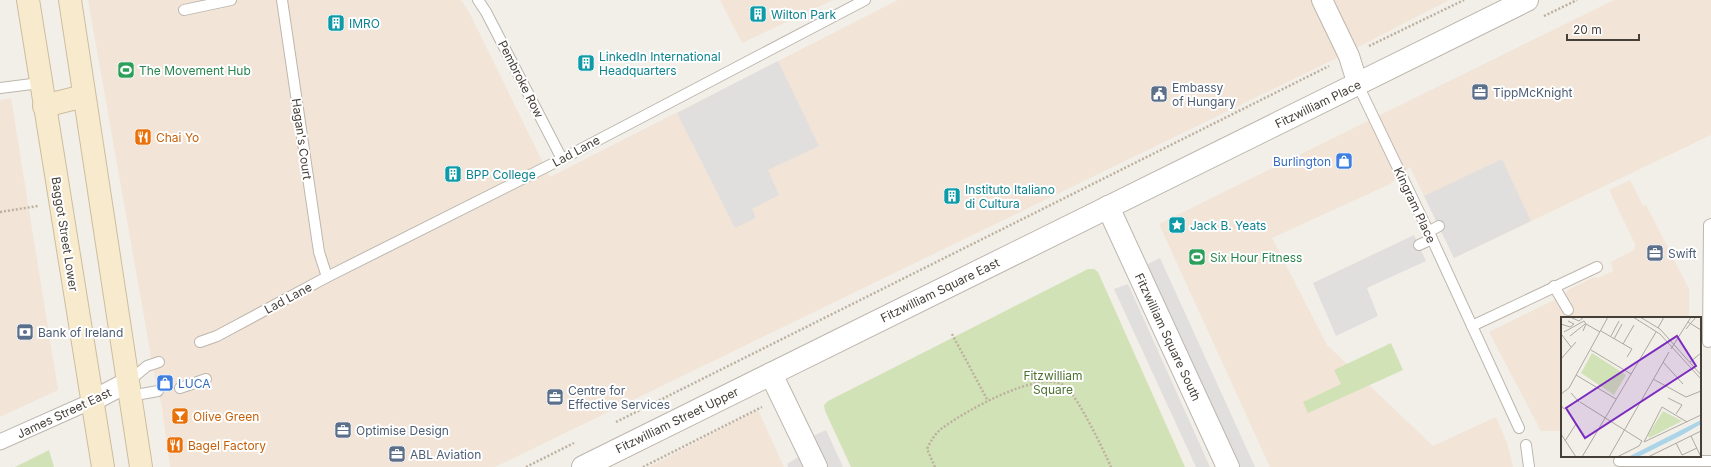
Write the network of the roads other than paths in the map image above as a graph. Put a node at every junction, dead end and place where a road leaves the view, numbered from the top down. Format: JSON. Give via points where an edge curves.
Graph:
{"nodes":[{"id":1,"x":28,"y":0,"type":"edge"},
{"id":2,"x":70,"y":0,"type":"edge"},
{"id":3,"x":231,"y":0,"type":"edge"},
{"id":4,"x":282,"y":0,"type":"edge"},
{"id":5,"x":478,"y":0,"type":"edge"},
{"id":6,"x":866,"y":0,"type":"edge"},
{"id":7,"x":1322,"y":0,"type":"edge"},
{"id":8,"x":1527,"y":0,"type":"edge"},
{"id":9,"x":184,"y":10,"type":"dead end"},
{"id":10,"x":40,"y":84,"type":"junction"},
{"id":11,"x":1358,"y":85,"type":"junction"},
{"id":12,"x":0,"y":88,"type":"edge"},
{"id":13,"x":84,"y":96,"type":"junction"},
{"id":14,"x":44,"y":106,"type":"junction"},
{"id":15,"x":562,"y":159,"type":"junction"},
{"id":16,"x":1108,"y":207,"type":"junction"},
{"id":17,"x":1711,"y":224,"type":"edge"},
{"id":18,"x":1439,"y":226,"type":"dead end"},
{"id":19,"x":1430,"y":235,"type":"junction"},
{"id":20,"x":1419,"y":245,"type":"dead end"},
{"id":21,"x":1597,"y":267,"type":"dead end"},
{"id":22,"x":327,"y":277,"type":"junction"},
{"id":23,"x":1554,"y":286,"type":"junction"},
{"id":24,"x":1568,"y":310,"type":"dead end"},
{"id":25,"x":1472,"y":326,"type":"junction"},
{"id":26,"x":200,"y":342,"type":"dead end"},
{"id":27,"x":1708,"y":342,"type":"dead end"},
{"id":28,"x":159,"y":362,"type":"dead end"},
{"id":29,"x":771,"y":374,"type":"junction"},
{"id":30,"x":206,"y":379,"type":"dead end"},
{"id":31,"x":180,"y":388,"type":"dead end"},
{"id":32,"x":129,"y":389,"type":"junction"},
{"id":33,"x":158,"y":391,"type":"dead end"},
{"id":34,"x":92,"y":401,"type":"junction"},
{"id":35,"x":1519,"y":428,"type":"dead end"},
{"id":36,"x":0,"y":442,"type":"edge"},
{"id":37,"x":1526,"y":445,"type":"dead end"},
{"id":38,"x":1619,"y":461,"type":"dead end"},
{"id":39,"x":1711,"y":461,"type":"edge"},
{"id":40,"x":103,"y":467,"type":"edge"},
{"id":41,"x":141,"y":467,"type":"edge"},
{"id":42,"x":583,"y":467,"type":"edge"},
{"id":43,"x":816,"y":467,"type":"edge"},
{"id":44,"x":1228,"y":467,"type":"edge"},
{"id":45,"x":1529,"y":467,"type":"edge"}],
"edges":[{"from":1,"to":10,"type":"main road","name":"Baggot Street Lower"},
{"from":2,"to":13,"type":"main road"},
{"from":3,"to":9,"type":"lane"},
{"from":4,"to":22,"type":"lane","name":"Hagan's Court","via":[[319,252]]},
{"from":5,"to":15,"type":"lane","name":"Pembroke Row"},
{"from":6,"to":15,"type":"lane","name":"Lad Lane"},
{"from":7,"to":11,"type":"street","via":[[1349,56]]},
{"from":8,"to":11,"type":"street","name":"Fitzwilliam Place"},
{"from":10,"to":12,"type":"lane"},
{"from":10,"to":14,"type":"main road","name":"Baggot Street Lower"},
{"from":11,"to":16,"type":"street","name":"Fitzwilliam Place"},
{"from":11,"to":19,"type":"lane","name":"Kingram Place"},
{"from":13,"to":14,"type":"main road"},
{"from":13,"to":32,"type":"main road"},
{"from":14,"to":34,"type":"main road","name":"Baggot Street Lower"},
{"from":15,"to":22,"type":"lane","name":"Lad Lane"},
{"from":16,"to":29,"type":"street","name":"Fitzwilliam Square East"},
{"from":16,"to":44,"type":"street","name":"Fitzwilliam Square South"},
{"from":17,"to":27,"type":"lane"},
{"from":18,"to":19,"type":"lane"},
{"from":19,"to":20,"type":"lane"},
{"from":19,"to":25,"type":"lane","name":"Kingram Place"},
{"from":21,"to":23,"type":"lane"},
{"from":22,"to":26,"type":"lane","name":"Lad Lane","via":[[217,336]]},
{"from":23,"to":24,"type":"lane"},
{"from":23,"to":25,"type":"lane"},
{"from":25,"to":35,"type":"lane","name":"Kingram Place"},
{"from":28,"to":32,"type":"lane","via":[[147,366]]},
{"from":29,"to":42,"type":"street","name":"Fitzwilliam Street Upper"},
{"from":29,"to":43,"type":"street"},
{"from":30,"to":31,"type":"lane"},
{"from":32,"to":33,"type":"lane"},
{"from":32,"to":34,"type":"street","name":"James Street East"},
{"from":32,"to":41,"type":"main road"},
{"from":34,"to":36,"type":"street","name":"James Street East"},
{"from":34,"to":40,"type":"main road","name":"Baggot Street Lower"},
{"from":37,"to":45,"type":"lane"},
{"from":38,"to":39,"type":"lane"}]}
